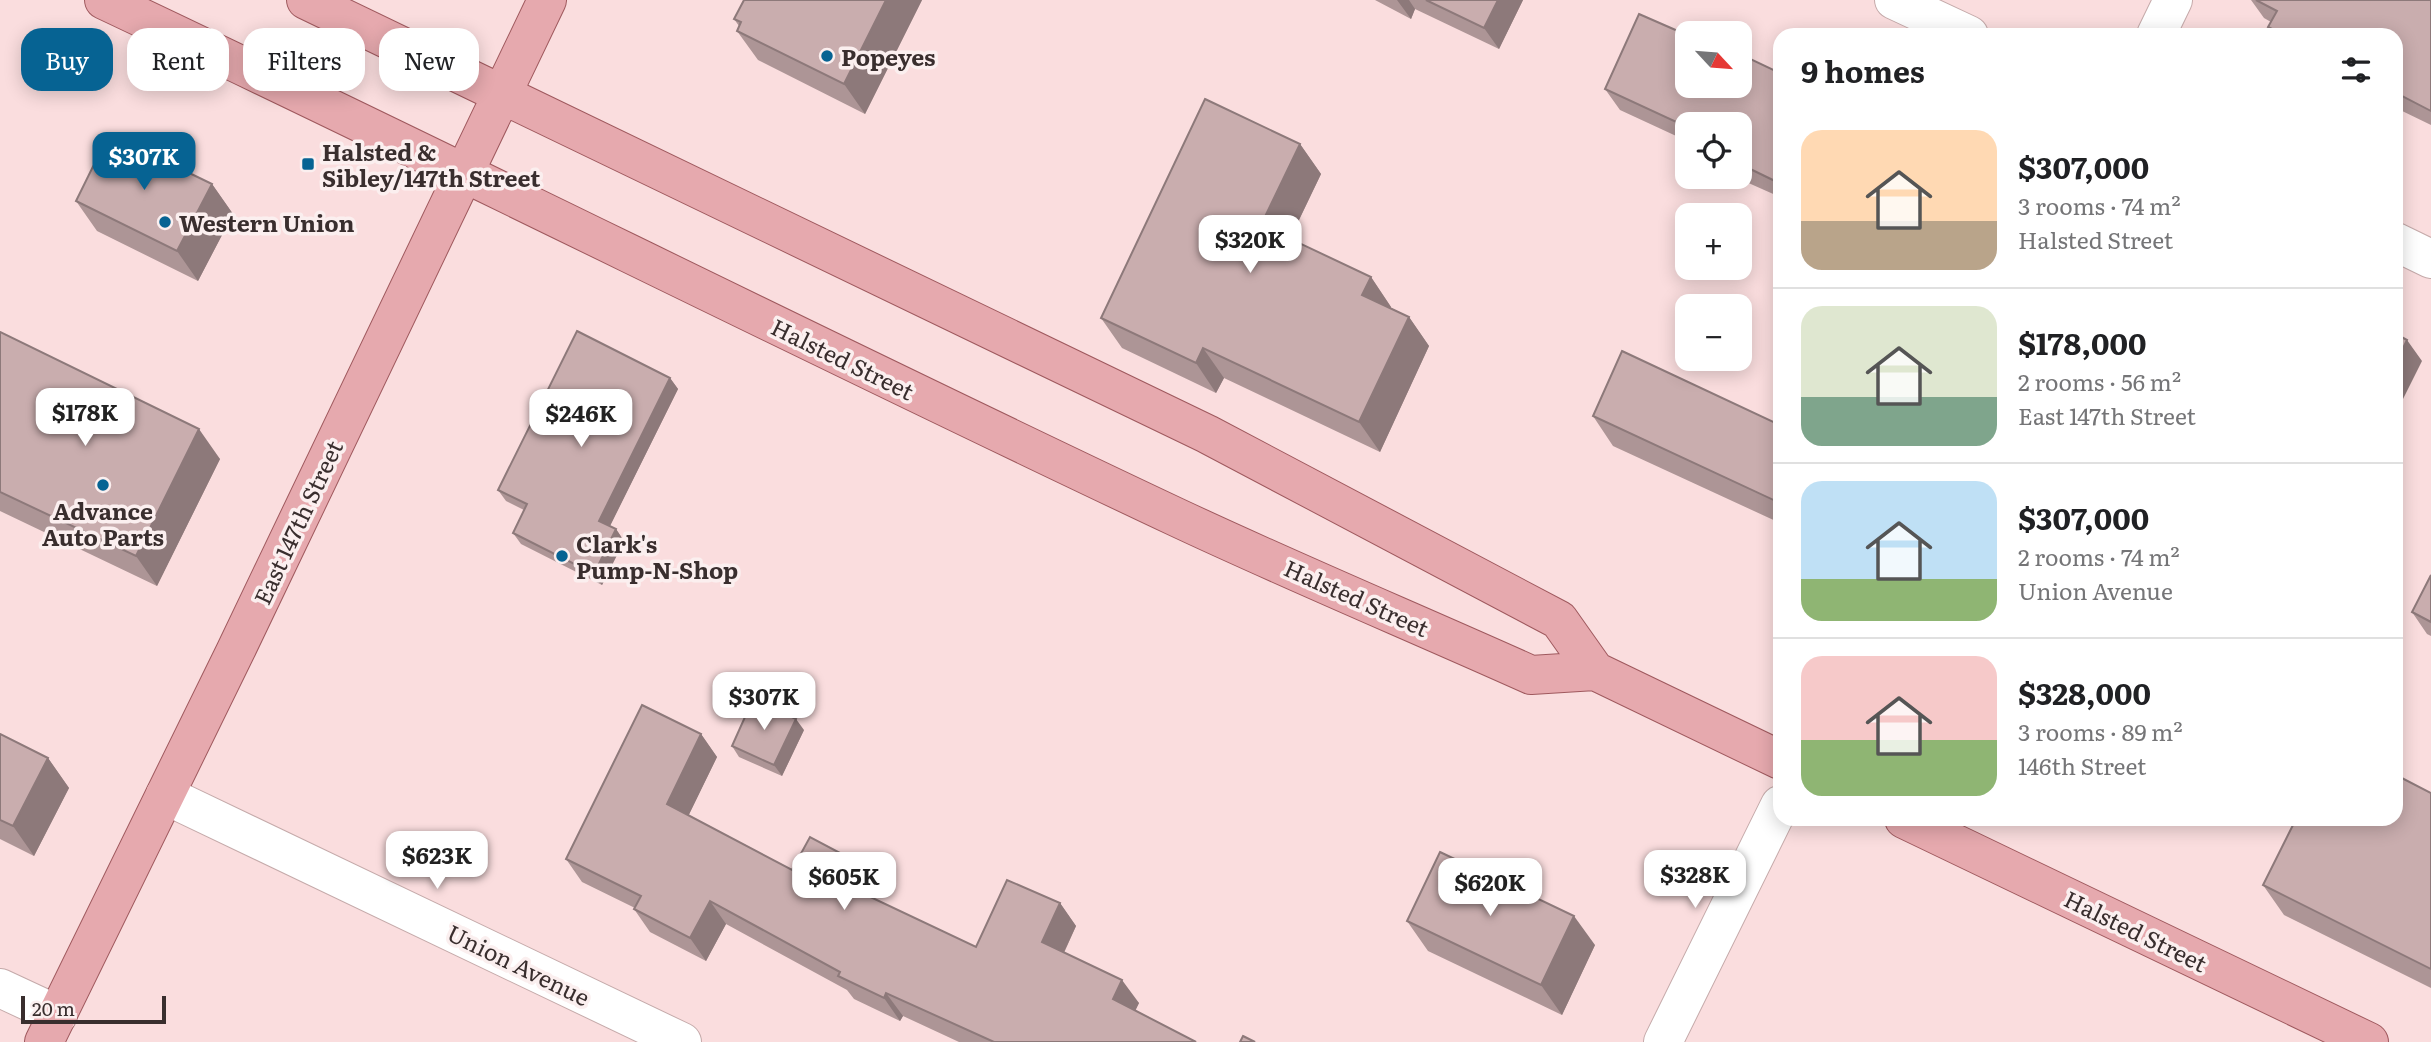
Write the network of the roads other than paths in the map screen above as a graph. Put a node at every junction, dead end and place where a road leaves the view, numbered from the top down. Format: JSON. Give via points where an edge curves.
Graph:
{"nodes":[{"id":1,"x":104,"y":0,"type":"edge"},
{"id":2,"x":306,"y":0,"type":"edge"},
{"id":3,"x":547,"y":0,"type":"edge"},
{"id":4,"x":1894,"y":0,"type":"edge"},
{"id":5,"x":2172,"y":0,"type":"edge"},
{"id":6,"x":1954,"y":28,"type":"edge"},
{"id":7,"x":2159,"y":28,"type":"edge"},
{"id":8,"x":502,"y":93,"type":"junction"},
{"id":9,"x":464,"y":171,"type":"junction"},
{"id":10,"x":2403,"y":245,"type":"edge"},
{"id":11,"x":2431,"y":259,"type":"edge"},
{"id":12,"x":1595,"y":671,"type":"junction"},
{"id":13,"x":1773,"y":757,"type":"edge"},
{"id":14,"x":165,"y":795,"type":"junction"},
{"id":15,"x":1773,"y":819,"type":"edge"},
{"id":16,"x":1919,"y":826,"type":"edge"},
{"id":17,"x":0,"y":988,"type":"edge"},
{"id":18,"x":51,"y":1029,"type":"edge"},
{"id":19,"x":682,"y":1042,"type":"edge"},
{"id":20,"x":1663,"y":1042,"type":"edge"},
{"id":21,"x":2368,"y":1042,"type":"edge"}],
"edges":[{"from":1,"to":9,"type":"main road","name":"Halsted Street"},
{"from":2,"to":8,"type":"main road","name":"Halsted Street"},
{"from":3,"to":8,"type":"main road","name":"East 147th Street"},
{"from":4,"to":6,"type":"street"},
{"from":5,"to":7,"type":"street"},
{"from":8,"to":9,"type":"main road","name":"East 147th Street"},
{"from":8,"to":12,"type":"main road","name":"Halsted Street","via":[[1207,434],[1548,614],[1559,620]]},
{"from":9,"to":12,"type":"main road","name":"Halsted Street","via":[[1168,513],[1510,666],[1531,675]]},
{"from":9,"to":14,"type":"main road","name":"East 147th Street"},
{"from":10,"to":11,"type":"street"},
{"from":12,"to":13,"type":"main road","name":"Halsted Street"},
{"from":14,"to":18,"type":"main road","name":"East 147th Street"},
{"from":14,"to":19,"type":"street","name":"Union Avenue"},
{"from":15,"to":20,"type":"street"},
{"from":16,"to":21,"type":"main road","name":"Halsted Street"},
{"from":17,"to":18,"type":"street"}]}
